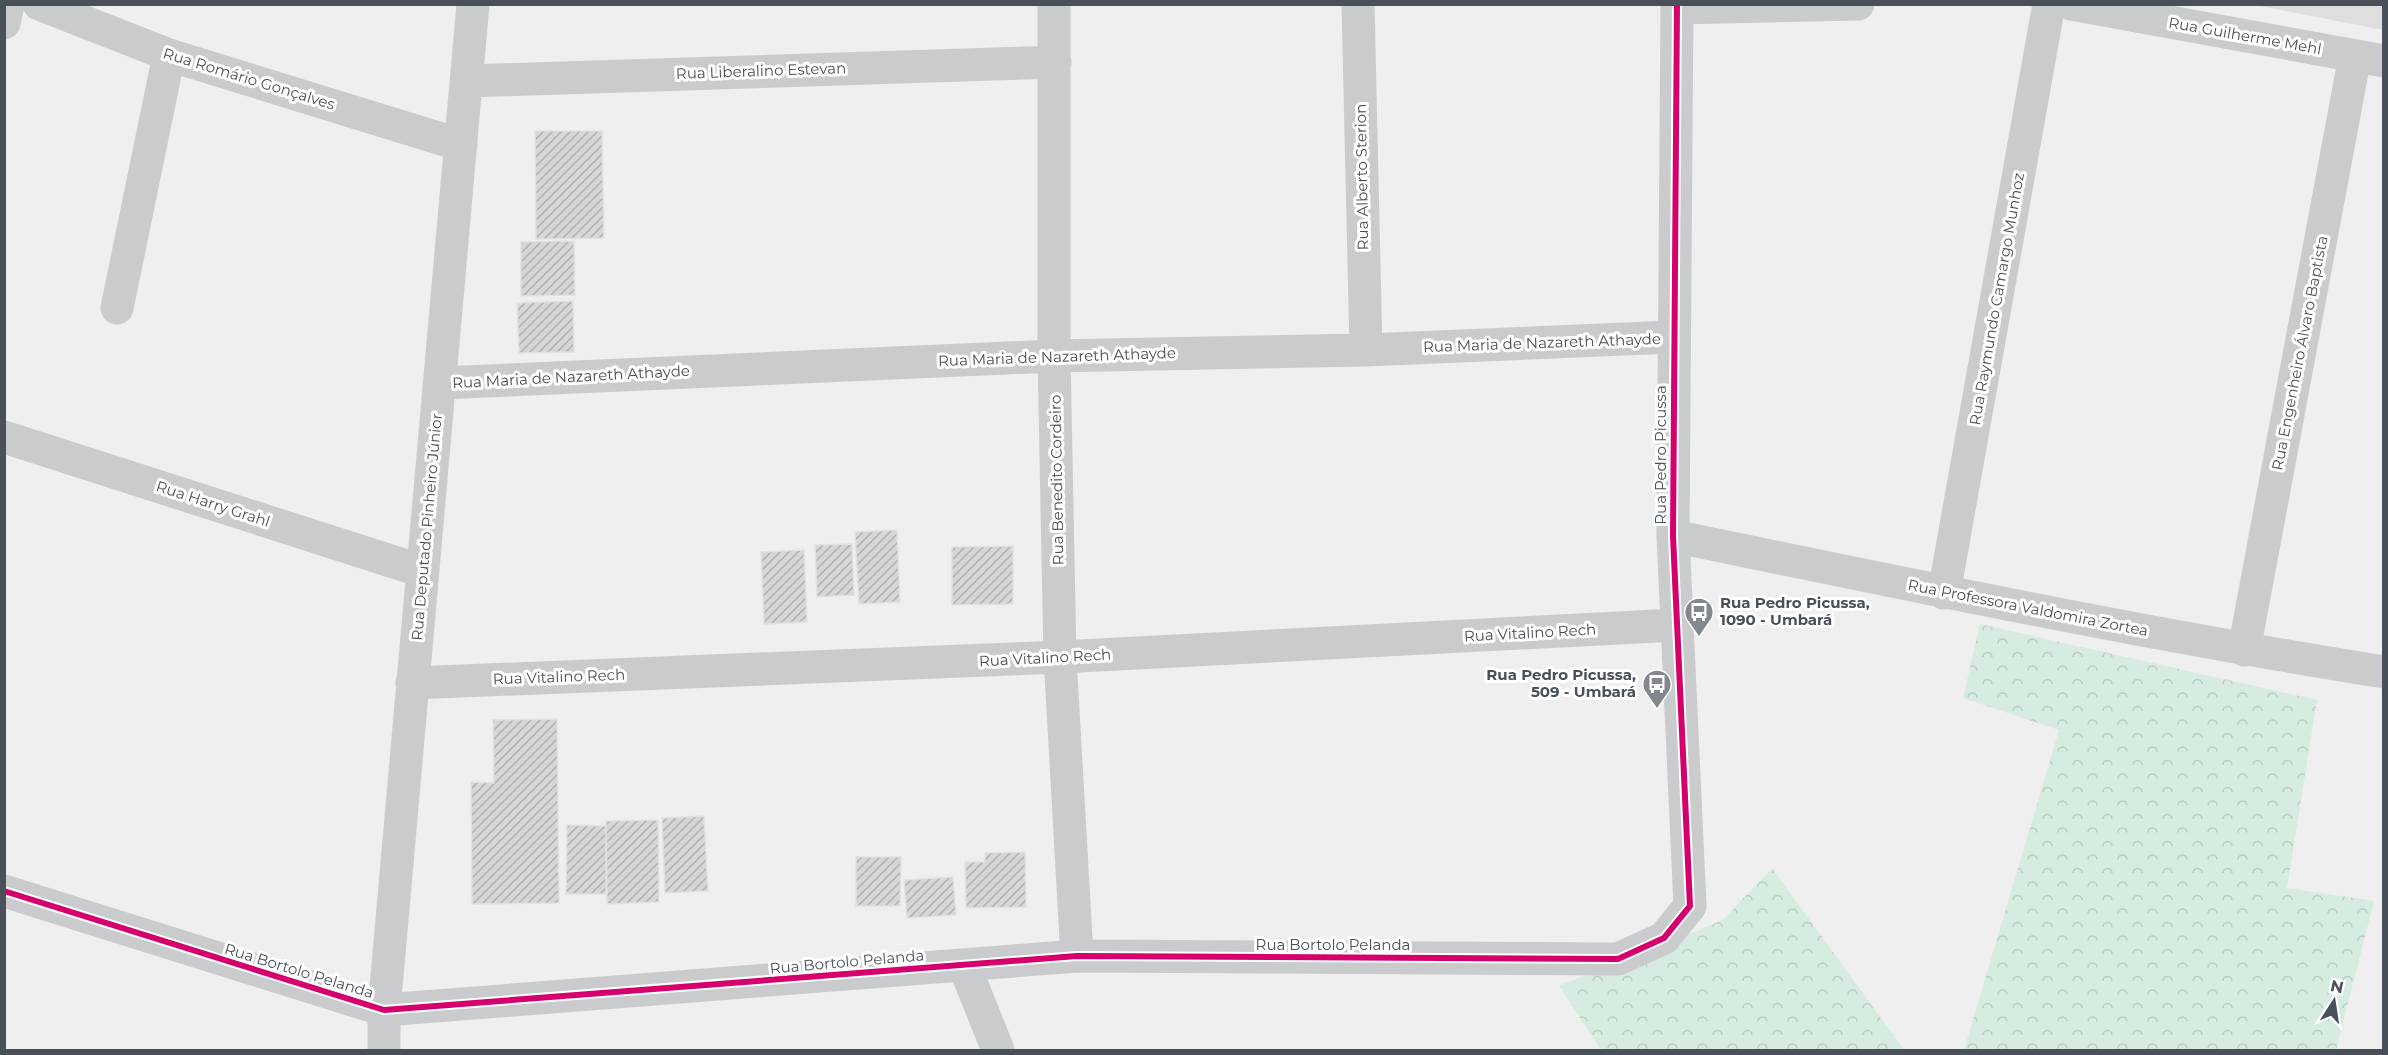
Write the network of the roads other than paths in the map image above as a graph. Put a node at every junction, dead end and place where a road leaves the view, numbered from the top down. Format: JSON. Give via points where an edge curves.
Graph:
{"nodes":[{"id":1,"x":8,"y":4,"type":"edge"},
{"id":2,"x":39,"y":4,"type":"edge"},
{"id":3,"x":473,"y":4,"type":"edge"},
{"id":4,"x":1054,"y":4,"type":"edge"},
{"id":5,"x":1358,"y":4,"type":"edge"},
{"id":6,"x":1858,"y":4,"type":"edge"},
{"id":7,"x":2049,"y":4,"type":"edge"},
{"id":8,"x":2071,"y":4,"type":"edge"},
{"id":9,"x":1677,"y":6,"type":"edge"},
{"id":10,"x":4,"y":23,"type":"edge"},
{"id":11,"x":169,"y":56,"type":"junction"},
{"id":12,"x":2369,"y":59,"type":"edge"},
{"id":13,"x":1055,"y":62,"type":"junction"},
{"id":14,"x":467,"y":81,"type":"junction"},
{"id":15,"x":461,"y":145,"type":"junction"},
{"id":16,"x":117,"y":308,"type":"dead end"},
{"id":17,"x":1673,"y":337,"type":"junction"},
{"id":18,"x":1366,"y":350,"type":"junction"},
{"id":19,"x":1054,"y":356,"type":"junction"},
{"id":20,"x":440,"y":383,"type":"junction"},
{"id":21,"x":4,"y":437,"type":"edge"},
{"id":22,"x":1673,"y":536,"type":"junction"},
{"id":23,"x":422,"y":571,"type":"junction"},
{"id":24,"x":1944,"y":593,"type":"junction"},
{"id":25,"x":1676,"y":625,"type":"junction"},
{"id":26,"x":2244,"y":650,"type":"junction"},
{"id":27,"x":1060,"y":657,"type":"junction"},
{"id":28,"x":2384,"y":672,"type":"edge"},
{"id":29,"x":412,"y":683,"type":"junction"},
{"id":30,"x":4,"y":891,"type":"edge"},
{"id":31,"x":1690,"y":906,"type":"joint"},
{"id":32,"x":1077,"y":956,"type":"junction"},
{"id":33,"x":964,"y":964,"type":"junction"},
{"id":34,"x":384,"y":1010,"type":"junction"},
{"id":35,"x":384,"y":1050,"type":"edge"},
{"id":36,"x":998,"y":1050,"type":"edge"}],
"edges":[{"from":1,"to":10,"type":"street"},
{"from":2,"to":11,"type":"street","name":"Rua Romário Gonçalves"},
{"from":3,"to":14,"type":"street","name":"Rua Deputado Pinheiro Júnior"},
{"from":4,"to":13,"type":"street","name":"Rua Benedito Cordeiro"},
{"from":5,"to":18,"type":"street","name":"Rua Alberto Sterion"},
{"from":6,"to":9,"type":"street"},
{"from":7,"to":24,"type":"street","name":"Rua Raymundo Camargo Munhoz"},
{"from":8,"to":12,"type":"street","name":"Rua Guilherme Mehl"},
{"from":9,"to":17,"type":"street","name":"Rua Pedro Picussa"},
{"from":11,"to":15,"type":"street","name":"Rua Romário Gonçalves"},
{"from":11,"to":16,"type":"street"},
{"from":12,"to":26,"type":"street","name":"Rua Engenheiro Álvaro Baptista"},
{"from":13,"to":14,"type":"street","name":"Rua Liberalino Estevan"},
{"from":13,"to":19,"type":"street","name":"Rua Benedito Cordeiro"},
{"from":14,"to":15,"type":"street","name":"Rua Deputado Pinheiro Júnior"},
{"from":15,"to":20,"type":"street","name":"Rua Deputado Pinheiro Júnior"},
{"from":17,"to":18,"type":"street","name":"Rua Maria de Nazareth Athayde"},
{"from":17,"to":22,"type":"street","name":"Rua Pedro Picussa"},
{"from":18,"to":19,"type":"street","name":"Rua Maria de Nazareth Athayde"},
{"from":19,"to":20,"type":"street","name":"Rua Maria de Nazareth Athayde"},
{"from":19,"to":27,"type":"street","name":"Rua Benedito Cordeiro"},
{"from":20,"to":23,"type":"street","name":"Rua Deputado Pinheiro Júnior"},
{"from":21,"to":23,"type":"street","name":"Rua Harry Grahl"},
{"from":22,"to":24,"type":"street","name":"Rua Professora Valdomira Zortea"},
{"from":22,"to":25,"type":"street","name":"Rua Pedro Picussa"},
{"from":23,"to":29,"type":"street","name":"Rua Deputado Pinheiro Júnior"},
{"from":24,"to":26,"type":"street","name":"Rua Professora Valdomira Zortea"},
{"from":25,"to":27,"type":"street","name":"Rua Vitalino Rech"},
{"from":25,"to":31,"type":"street","name":"Rua Pedro Picussa"},
{"from":26,"to":28,"type":"street","name":"Rua Professora Valdomira Zortea"},
{"from":27,"to":29,"type":"street","name":"Rua Vitalino Rech"},
{"from":27,"to":32,"type":"street","name":"Rua Benedito Cordeiro"},
{"from":29,"to":34,"type":"street","name":"Rua Deputado Pinheiro Júnior"},
{"from":30,"to":34,"type":"street","name":"Rua Bortolo Pelanda"},
{"from":31,"to":32,"type":"street","name":"Rua Bortolo Pelanda","via":[[1664,938],[1618,959]]},
{"from":32,"to":33,"type":"street","name":"Rua Bortolo Pelanda"},
{"from":33,"to":34,"type":"street","name":"Rua Bortolo Pelanda"},
{"from":33,"to":36,"type":"street"},
{"from":34,"to":35,"type":"street","name":"Rua Deputado Pinheiro Júnior"}]}
